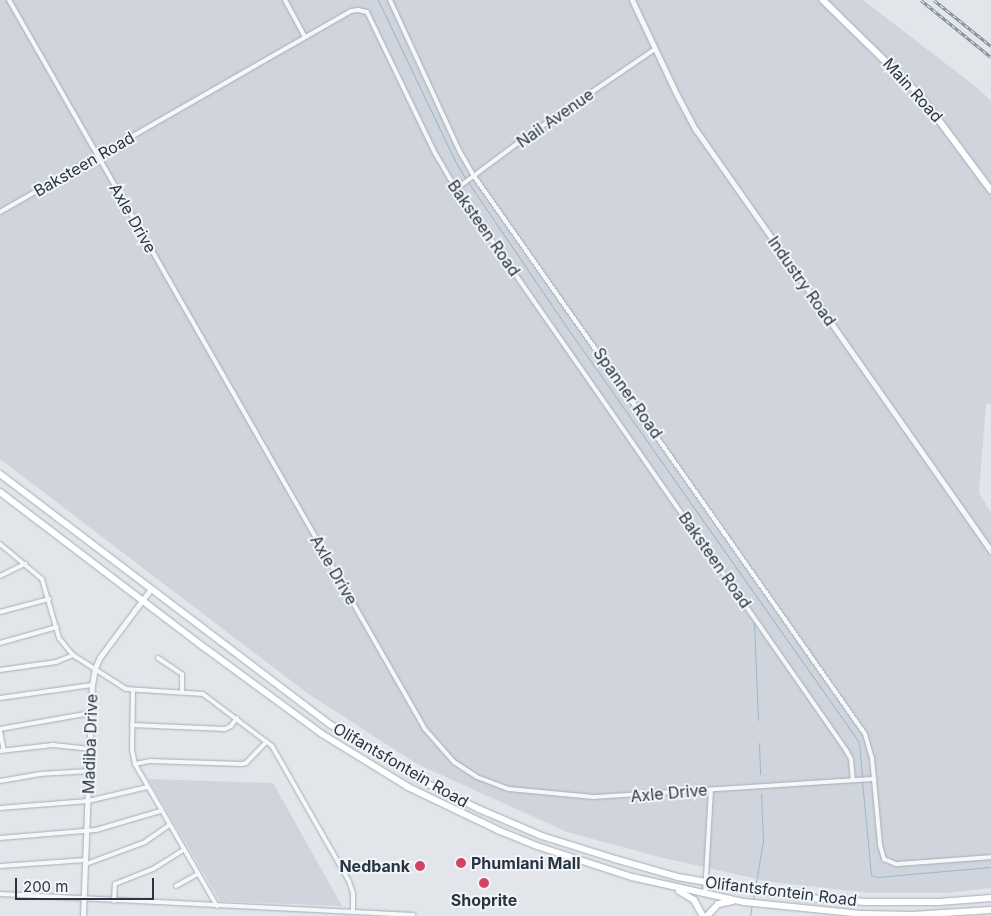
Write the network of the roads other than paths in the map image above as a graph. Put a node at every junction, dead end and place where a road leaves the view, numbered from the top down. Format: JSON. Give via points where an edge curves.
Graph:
{"nodes":[{"id":1,"x":9,"y":0,"type":"edge"},
{"id":2,"x":285,"y":0,"type":"edge"},
{"id":3,"x":390,"y":0,"type":"edge"},
{"id":4,"x":632,"y":0,"type":"edge"},
{"id":5,"x":823,"y":0,"type":"edge"},
{"id":6,"x":305,"y":37,"type":"junction"},
{"id":7,"x":655,"y":49,"type":"junction"},
{"id":8,"x":98,"y":156,"type":"junction"},
{"id":9,"x":474,"y":176,"type":"junction"},
{"id":10,"x":456,"y":190,"type":"junction"},
{"id":11,"x":991,"y":190,"type":"edge"},
{"id":12,"x":0,"y":212,"type":"edge"},
{"id":13,"x":0,"y":474,"type":"edge"},
{"id":14,"x":0,"y":492,"type":"edge"},
{"id":15,"x":0,"y":545,"type":"edge"},
{"id":16,"x":991,"y":551,"type":"edge"},
{"id":17,"x":25,"y":564,"type":"junction"},
{"id":18,"x":0,"y":576,"type":"edge"},
{"id":19,"x":150,"y":590,"type":"junction"},
{"id":20,"x":49,"y":599,"type":"junction"},
{"id":21,"x":143,"y":600,"type":"junction"},
{"id":22,"x":0,"y":612,"type":"edge"},
{"id":23,"x":57,"y":627,"type":"junction"},
{"id":24,"x":0,"y":643,"type":"edge"},
{"id":25,"x":73,"y":655,"type":"junction"},
{"id":26,"x":158,"y":658,"type":"dead end"},
{"id":27,"x":94,"y":668,"type":"junction"},
{"id":28,"x":0,"y":670,"type":"edge"},
{"id":29,"x":92,"y":685,"type":"junction"},
{"id":30,"x":132,"y":691,"type":"junction"},
{"id":31,"x":182,"y":692,"type":"junction"},
{"id":32,"x":0,"y":698,"type":"edge"},
{"id":33,"x":91,"y":713,"type":"junction"},
{"id":34,"x":237,"y":718,"type":"junction"},
{"id":35,"x":132,"y":725,"type":"junction"},
{"id":36,"x":0,"y":730,"type":"edge"},
{"id":37,"x":267,"y":741,"type":"junction"},
{"id":38,"x":89,"y":749,"type":"junction"},
{"id":39,"x":2,"y":751,"type":"edge"},
{"id":40,"x":135,"y":764,"type":"junction"},
{"id":41,"x":89,"y":771,"type":"junction"},
{"id":42,"x":874,"y":779,"type":"junction"},
{"id":43,"x":856,"y":780,"type":"junction"},
{"id":44,"x":0,"y":781,"type":"edge"},
{"id":45,"x":147,"y":787,"type":"junction"},
{"id":46,"x":711,"y":790,"type":"junction"},
{"id":47,"x":88,"y":801,"type":"junction"},
{"id":48,"x":0,"y":808,"type":"edge"},
{"id":49,"x":160,"y":812,"type":"junction"},
{"id":50,"x":169,"y":825,"type":"junction"},
{"id":51,"x":87,"y":830,"type":"junction"},
{"id":52,"x":0,"y":838,"type":"edge"},
{"id":53,"x":184,"y":850,"type":"junction"},
{"id":54,"x":991,"y":857,"type":"edge"},
{"id":55,"x":86,"y":862,"type":"junction"},
{"id":56,"x":0,"y":866,"type":"edge"},
{"id":57,"x":198,"y":874,"type":"junction"},
{"id":58,"x":706,"y":882,"type":"junction"},
{"id":59,"x":662,"y":885,"type":"junction"},
{"id":60,"x":176,"y":886,"type":"dead end"},
{"id":61,"x":0,"y":894,"type":"edge"},
{"id":62,"x":706,"y":894,"type":"junction"},
{"id":63,"x":991,"y":898,"type":"edge"},
{"id":64,"x":84,"y":899,"type":"junction"},
{"id":65,"x":114,"y":901,"type":"junction"},
{"id":66,"x":745,"y":902,"type":"junction"},
{"id":67,"x":217,"y":906,"type":"junction"},
{"id":68,"x":991,"y":910,"type":"edge"},
{"id":69,"x":354,"y":911,"type":"junction"},
{"id":70,"x":398,"y":915,"type":"edge"},
{"id":71,"x":413,"y":915,"type":"dead end"},
{"id":72,"x":83,"y":916,"type":"edge"},
{"id":73,"x":703,"y":916,"type":"edge"},
{"id":74,"x":707,"y":916,"type":"edge"}],
"edges":[{"from":1,"to":8,"type":"street","name":"Axle Drive"},
{"from":2,"to":6,"type":"street"},
{"from":3,"to":9,"type":"street","name":"Spanner Road"},
{"from":4,"to":7,"type":"street","name":"Industry Road"},
{"from":5,"to":11,"type":"main road","name":"Main Road","via":[[915,88],[945,124]]},
{"from":6,"to":8,"type":"street","name":"Baksteen Road"},
{"from":6,"to":10,"type":"street","name":"Baksteen Road","via":[[355,10],[363,10],[370,15],[435,153]]},
{"from":7,"to":9,"type":"street","name":"Nail Avenue"},
{"from":7,"to":16,"type":"street","name":"Industry Road","via":[[696,130]]},
{"from":8,"to":12,"type":"street","name":"Baksteen Road"},
{"from":8,"to":46,"type":"street","name":"Axle Drive","via":[[406,697],[443,752],[477,777],[520,792],[613,797]]},
{"from":9,"to":10,"type":"street","name":"Nail Avenue"},
{"from":9,"to":42,"type":"street","name":"Spanner Road","via":[[863,731],[871,747]]},
{"from":10,"to":43,"type":"street","name":"Baksteen Road","via":[[841,742],[851,759]]},
{"from":13,"to":19,"type":"main road","name":"Olifantsfontein Road"},
{"from":14,"to":21,"type":"main road","name":"Olifantsfontein Road"},
{"from":15,"to":17,"type":"street"},
{"from":17,"to":18,"type":"street"},
{"from":17,"to":20,"type":"street","via":[[42,579]]},
{"from":19,"to":21,"type":"street","name":"Madiba Drive"},
{"from":19,"to":58,"type":"main road","name":"Olifantsfontein Road","via":[[330,725],[420,780],[542,836],[623,862]]},
{"from":20,"to":22,"type":"street"},
{"from":20,"to":23,"type":"street"},
{"from":21,"to":27,"type":"street","name":"Madiba Drive"},
{"from":21,"to":59,"type":"main road","name":"Olifantsfontein Road","via":[[322,734],[389,776],[463,814],[537,846]]},
{"from":23,"to":24,"type":"street"},
{"from":23,"to":25,"type":"street","via":[[60,638]]},
{"from":25,"to":27,"type":"street"},
{"from":25,"to":28,"type":"street","via":[[56,662]]},
{"from":26,"to":31,"type":"street","via":[[182,674]]},
{"from":27,"to":29,"type":"street","name":"Madiba Drive"},
{"from":27,"to":30,"type":"street"},
{"from":29,"to":32,"type":"street"},
{"from":29,"to":33,"type":"street","name":"Madiba Drive"},
{"from":30,"to":31,"type":"street"},
{"from":30,"to":35,"type":"street"},
{"from":31,"to":34,"type":"street","via":[[208,696]]},
{"from":33,"to":36,"type":"street"},
{"from":33,"to":38,"type":"street","name":"Madiba Drive"},
{"from":34,"to":35,"type":"street","via":[[225,729]]},
{"from":34,"to":37,"type":"street"},
{"from":35,"to":40,"type":"street"},
{"from":36,"to":39,"type":"street"},
{"from":37,"to":40,"type":"street","via":[[242,764],[150,761]]},
{"from":37,"to":69,"type":"street","via":[[349,880]]},
{"from":38,"to":39,"type":"street","via":[[53,744]]},
{"from":38,"to":41,"type":"street","name":"Madiba Drive"},
{"from":40,"to":45,"type":"street"},
{"from":41,"to":44,"type":"street"},
{"from":41,"to":47,"type":"street","name":"Madiba Drive"},
{"from":42,"to":43,"type":"street","name":"Axle Drive"},
{"from":42,"to":54,"type":"street","name":"Spanner Road","via":[[882,854],[887,862]]},
{"from":43,"to":46,"type":"street","name":"Axle Drive"},
{"from":45,"to":47,"type":"street"},
{"from":45,"to":49,"type":"street"},
{"from":46,"to":58,"type":"street"},
{"from":47,"to":48,"type":"street"},
{"from":47,"to":51,"type":"street","name":"Madiba Drive"},
{"from":49,"to":50,"type":"street"},
{"from":49,"to":51,"type":"street"},
{"from":50,"to":53,"type":"street"},
{"from":50,"to":55,"type":"street","via":[[140,845]]},
{"from":51,"to":52,"type":"street"},
{"from":51,"to":55,"type":"street","name":"Madiba Drive"},
{"from":53,"to":57,"type":"street"},
{"from":53,"to":65,"type":"street","via":[[153,869],[115,884]]},
{"from":55,"to":56,"type":"street"},
{"from":55,"to":64,"type":"street","name":"Madiba Drive"},
{"from":57,"to":60,"type":"street"},
{"from":57,"to":67,"type":"street"},
{"from":58,"to":62,"type":"street"},
{"from":58,"to":63,"type":"main road","name":"Olifantsfontein Road","via":[[764,892],[866,902]]},
{"from":59,"to":62,"type":"main road","name":"Olifantsfontein Road"},
{"from":59,"to":73,"type":"main road","via":[[692,898]]},
{"from":61,"to":64,"type":"street"},
{"from":62,"to":66,"type":"main road","name":"Olifantsfontein Road"},
{"from":64,"to":65,"type":"street"},
{"from":64,"to":72,"type":"street","name":"Madiba Drive"},
{"from":65,"to":67,"type":"street"},
{"from":66,"to":68,"type":"main road","name":"Olifantsfontein Road","via":[[863,914],[912,915]]},
{"from":66,"to":74,"type":"main road","via":[[720,903]]},
{"from":67,"to":69,"type":"street"},
{"from":69,"to":70,"type":"street"},
{"from":70,"to":71,"type":"street"}]}
